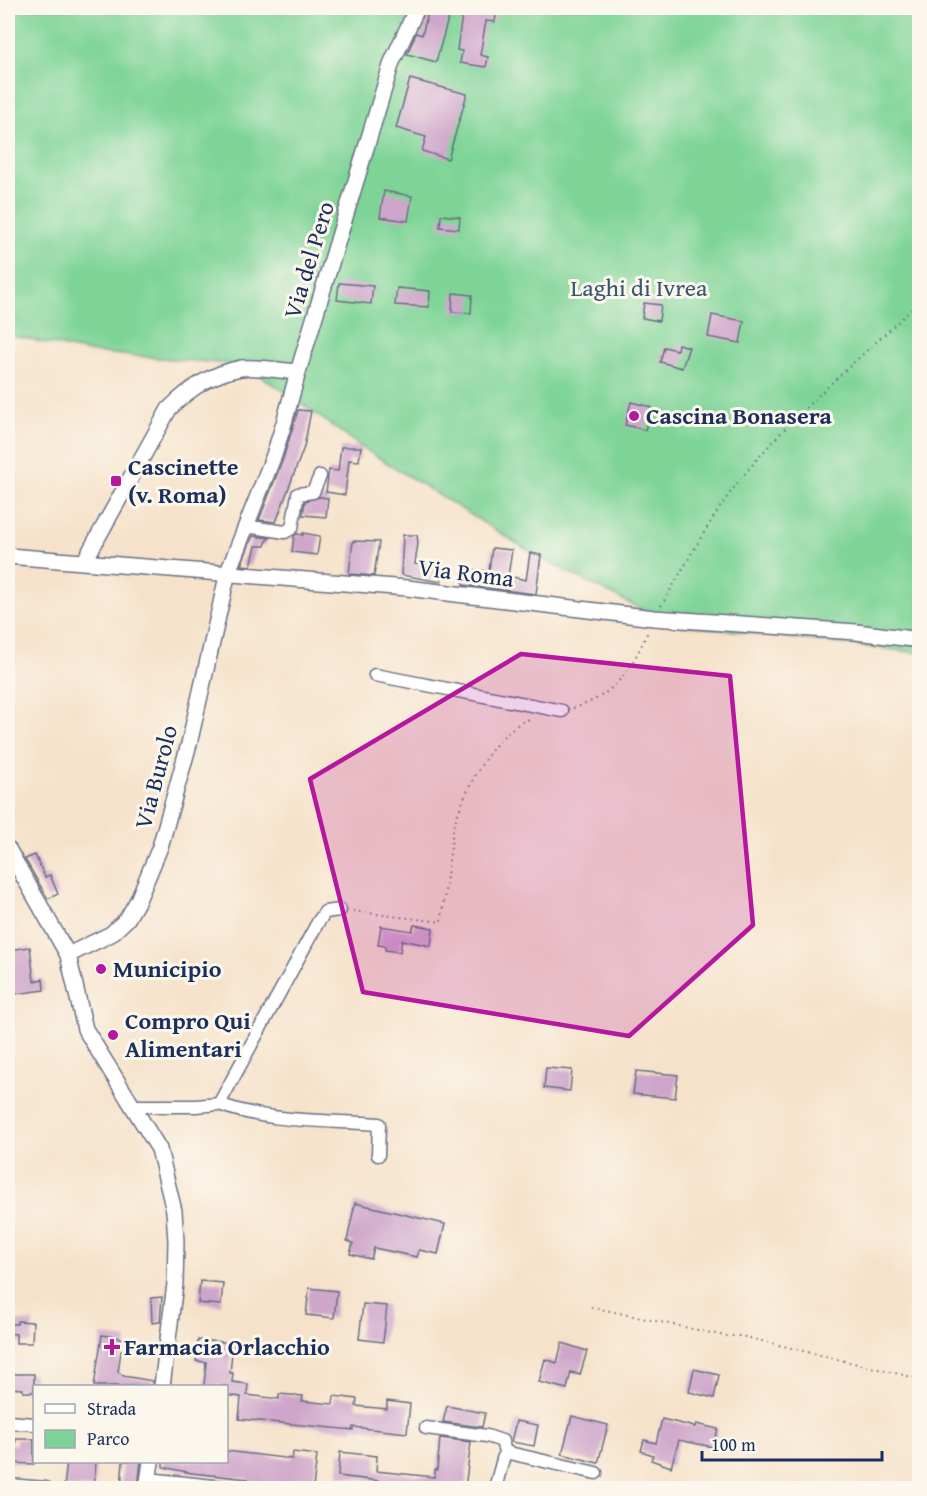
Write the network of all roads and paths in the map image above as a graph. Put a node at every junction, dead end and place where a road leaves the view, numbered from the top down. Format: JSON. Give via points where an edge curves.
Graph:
{"nodes":[{"id":1,"x":417,"y":8,"type":"edge"},
{"id":2,"x":920,"y":301,"type":"edge"},
{"id":3,"x":298,"y":372,"type":"junction"},
{"id":4,"x":320,"y":476,"type":"dead end"},
{"id":5,"x":245,"y":526,"type":"junction"},
{"id":6,"x":8,"y":556,"type":"edge"},
{"id":7,"x":84,"y":562,"type":"junction"},
{"id":8,"x":228,"y":572,"type":"junction"},
{"id":9,"x":654,"y":618,"type":"junction"},
{"id":10,"x":920,"y":640,"type":"edge"},
{"id":11,"x":375,"y":675,"type":"dead end"},
{"id":12,"x":562,"y":711,"type":"joint"},
{"id":13,"x":535,"y":718,"type":"dead end"},
{"id":14,"x":8,"y":849,"type":"edge"},
{"id":15,"x":340,"y":910,"type":"joint"},
{"id":16,"x":68,"y":955,"type":"junction"},
{"id":17,"x":219,"y":1104,"type":"junction"},
{"id":18,"x":133,"y":1106,"type":"junction"},
{"id":19,"x":378,"y":1155,"type":"dead end"},
{"id":20,"x":591,"y":1307,"type":"dead end"},
{"id":21,"x":920,"y":1379,"type":"edge"},
{"id":22,"x":162,"y":1385,"type":"edge"},
{"id":23,"x":8,"y":1422,"type":"edge"},
{"id":24,"x":33,"y":1424,"type":"edge"},
{"id":25,"x":426,"y":1428,"type":"dead end"},
{"id":26,"x":505,"y":1452,"type":"junction"},
{"id":27,"x":151,"y":1463,"type":"edge"},
{"id":28,"x":597,"y":1473,"type":"dead end"},
{"id":29,"x":148,"y":1484,"type":"edge"},
{"id":30,"x":8,"y":1485,"type":"edge"},
{"id":31,"x":46,"y":1488,"type":"edge"},
{"id":32,"x":232,"y":1488,"type":"edge"},
{"id":33,"x":495,"y":1488,"type":"edge"}],
"edges":[{"from":1,"to":3,"type":"street","name":"Via del Pero","via":[[392,62]]},
{"from":2,"to":9,"type":"path","via":[[752,465],[722,505]]},
{"from":3,"to":5,"type":"street","name":"Via del Pero","via":[[274,455]]},
{"from":3,"to":7,"type":"street","via":[[243,368],[188,390],[169,409]]},
{"from":4,"to":5,"type":"street","via":[[313,492],[298,494],[292,528],[285,532]]},
{"from":5,"to":8,"type":"street","name":"Via del Pero"},
{"from":6,"to":7,"type":"street","name":"Via Roma"},
{"from":7,"to":8,"type":"street","name":"Via Roma"},
{"from":8,"to":9,"type":"street","name":"Via Roma","via":[[407,588]]},
{"from":8,"to":16,"type":"street","name":"Via Burolo","via":[[172,808],[147,879],[127,919],[111,934]]},
{"from":9,"to":10,"type":"street","name":"Via Roma"},
{"from":9,"to":12,"type":"path","via":[[629,670],[615,686],[585,705]]},
{"from":11,"to":12,"type":"street"},
{"from":13,"to":15,"type":"path","via":[[505,734],[469,788],[454,823],[441,922]]},
{"from":14,"to":16,"type":"street"},
{"from":15,"to":17,"type":"street","via":[[325,912],[318,922]]},
{"from":16,"to":18,"type":"street","via":[[85,1029]]},
{"from":17,"to":18,"type":"street"},
{"from":17,"to":19,"type":"street","via":[[261,1114],[379,1124]]},
{"from":18,"to":22,"type":"street","via":[[159,1149],[174,1211],[176,1284]]},
{"from":20,"to":21,"type":"path","via":[[725,1336],[741,1336]]},
{"from":23,"to":24,"type":"street"},
{"from":25,"to":26,"type":"street","via":[[487,1436],[502,1441]]},
{"from":26,"to":28,"type":"street"},
{"from":26,"to":33,"type":"street"},
{"from":27,"to":29,"type":"street"},
{"from":29,"to":32,"type":"street"},
{"from":30,"to":31,"type":"street"}]}
